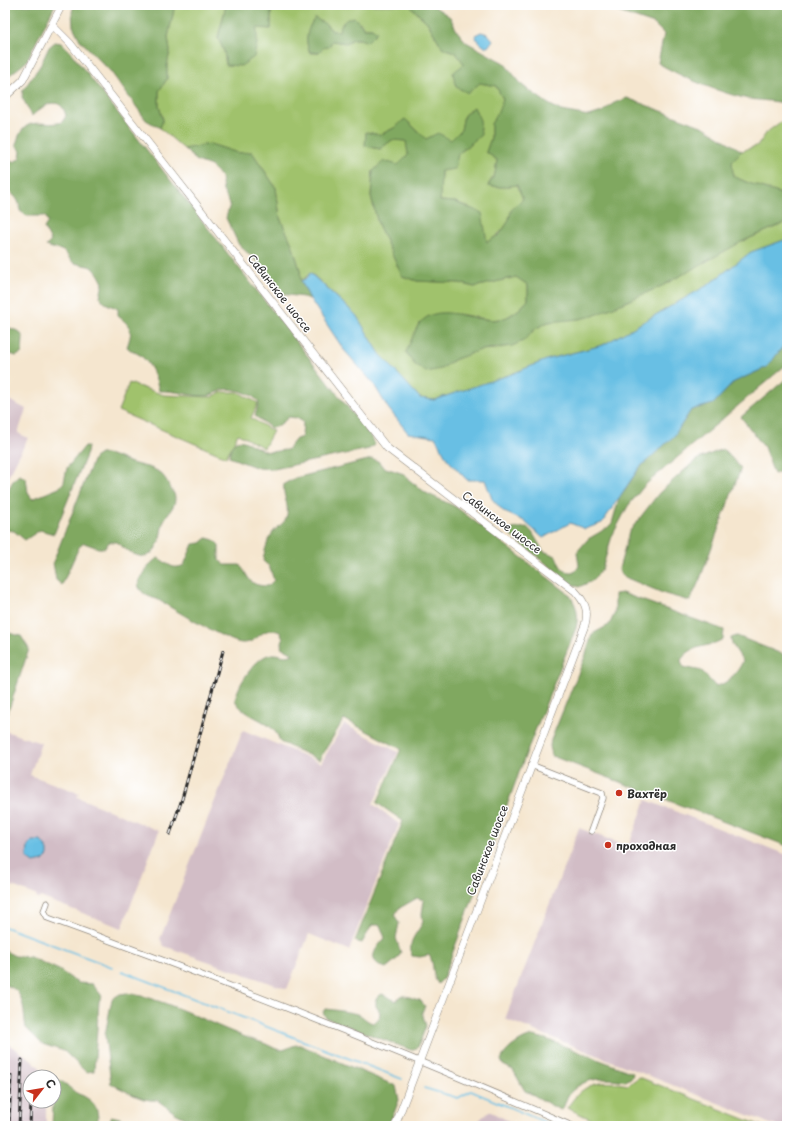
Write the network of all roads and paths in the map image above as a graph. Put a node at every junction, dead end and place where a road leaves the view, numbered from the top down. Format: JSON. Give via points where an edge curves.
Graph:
{"nodes":[{"id":1,"x":62,"y":5,"type":"edge"},
{"id":2,"x":53,"y":26,"type":"junction"},
{"id":3,"x":5,"y":97,"type":"edge"},
{"id":4,"x":531,"y":765,"type":"junction"},
{"id":5,"x":591,"y":832,"type":"dead end"},
{"id":6,"x":47,"y":903,"type":"dead end"},
{"id":7,"x":420,"y":1060,"type":"junction"},
{"id":8,"x":395,"y":1126,"type":"edge"},
{"id":9,"x":572,"y":1126,"type":"edge"}],
"edges":[{"from":1,"to":2,"type":"street"},
{"from":2,"to":3,"type":"street","via":[[23,80]]},
{"from":2,"to":4,"type":"street","name":"Савинское шоссе","via":[[70,43],[129,117],[387,448],[582,598],[587,610],[585,625]]},
{"from":4,"to":5,"type":"street","via":[[602,793],[603,798]]},
{"from":4,"to":7,"type":"street","name":"Савинское шоссе"},
{"from":6,"to":7,"type":"street","via":[[44,911],[48,918]]},
{"from":7,"to":8,"type":"street","name":"Савинское шоссе"},
{"from":7,"to":9,"type":"street"}]}
